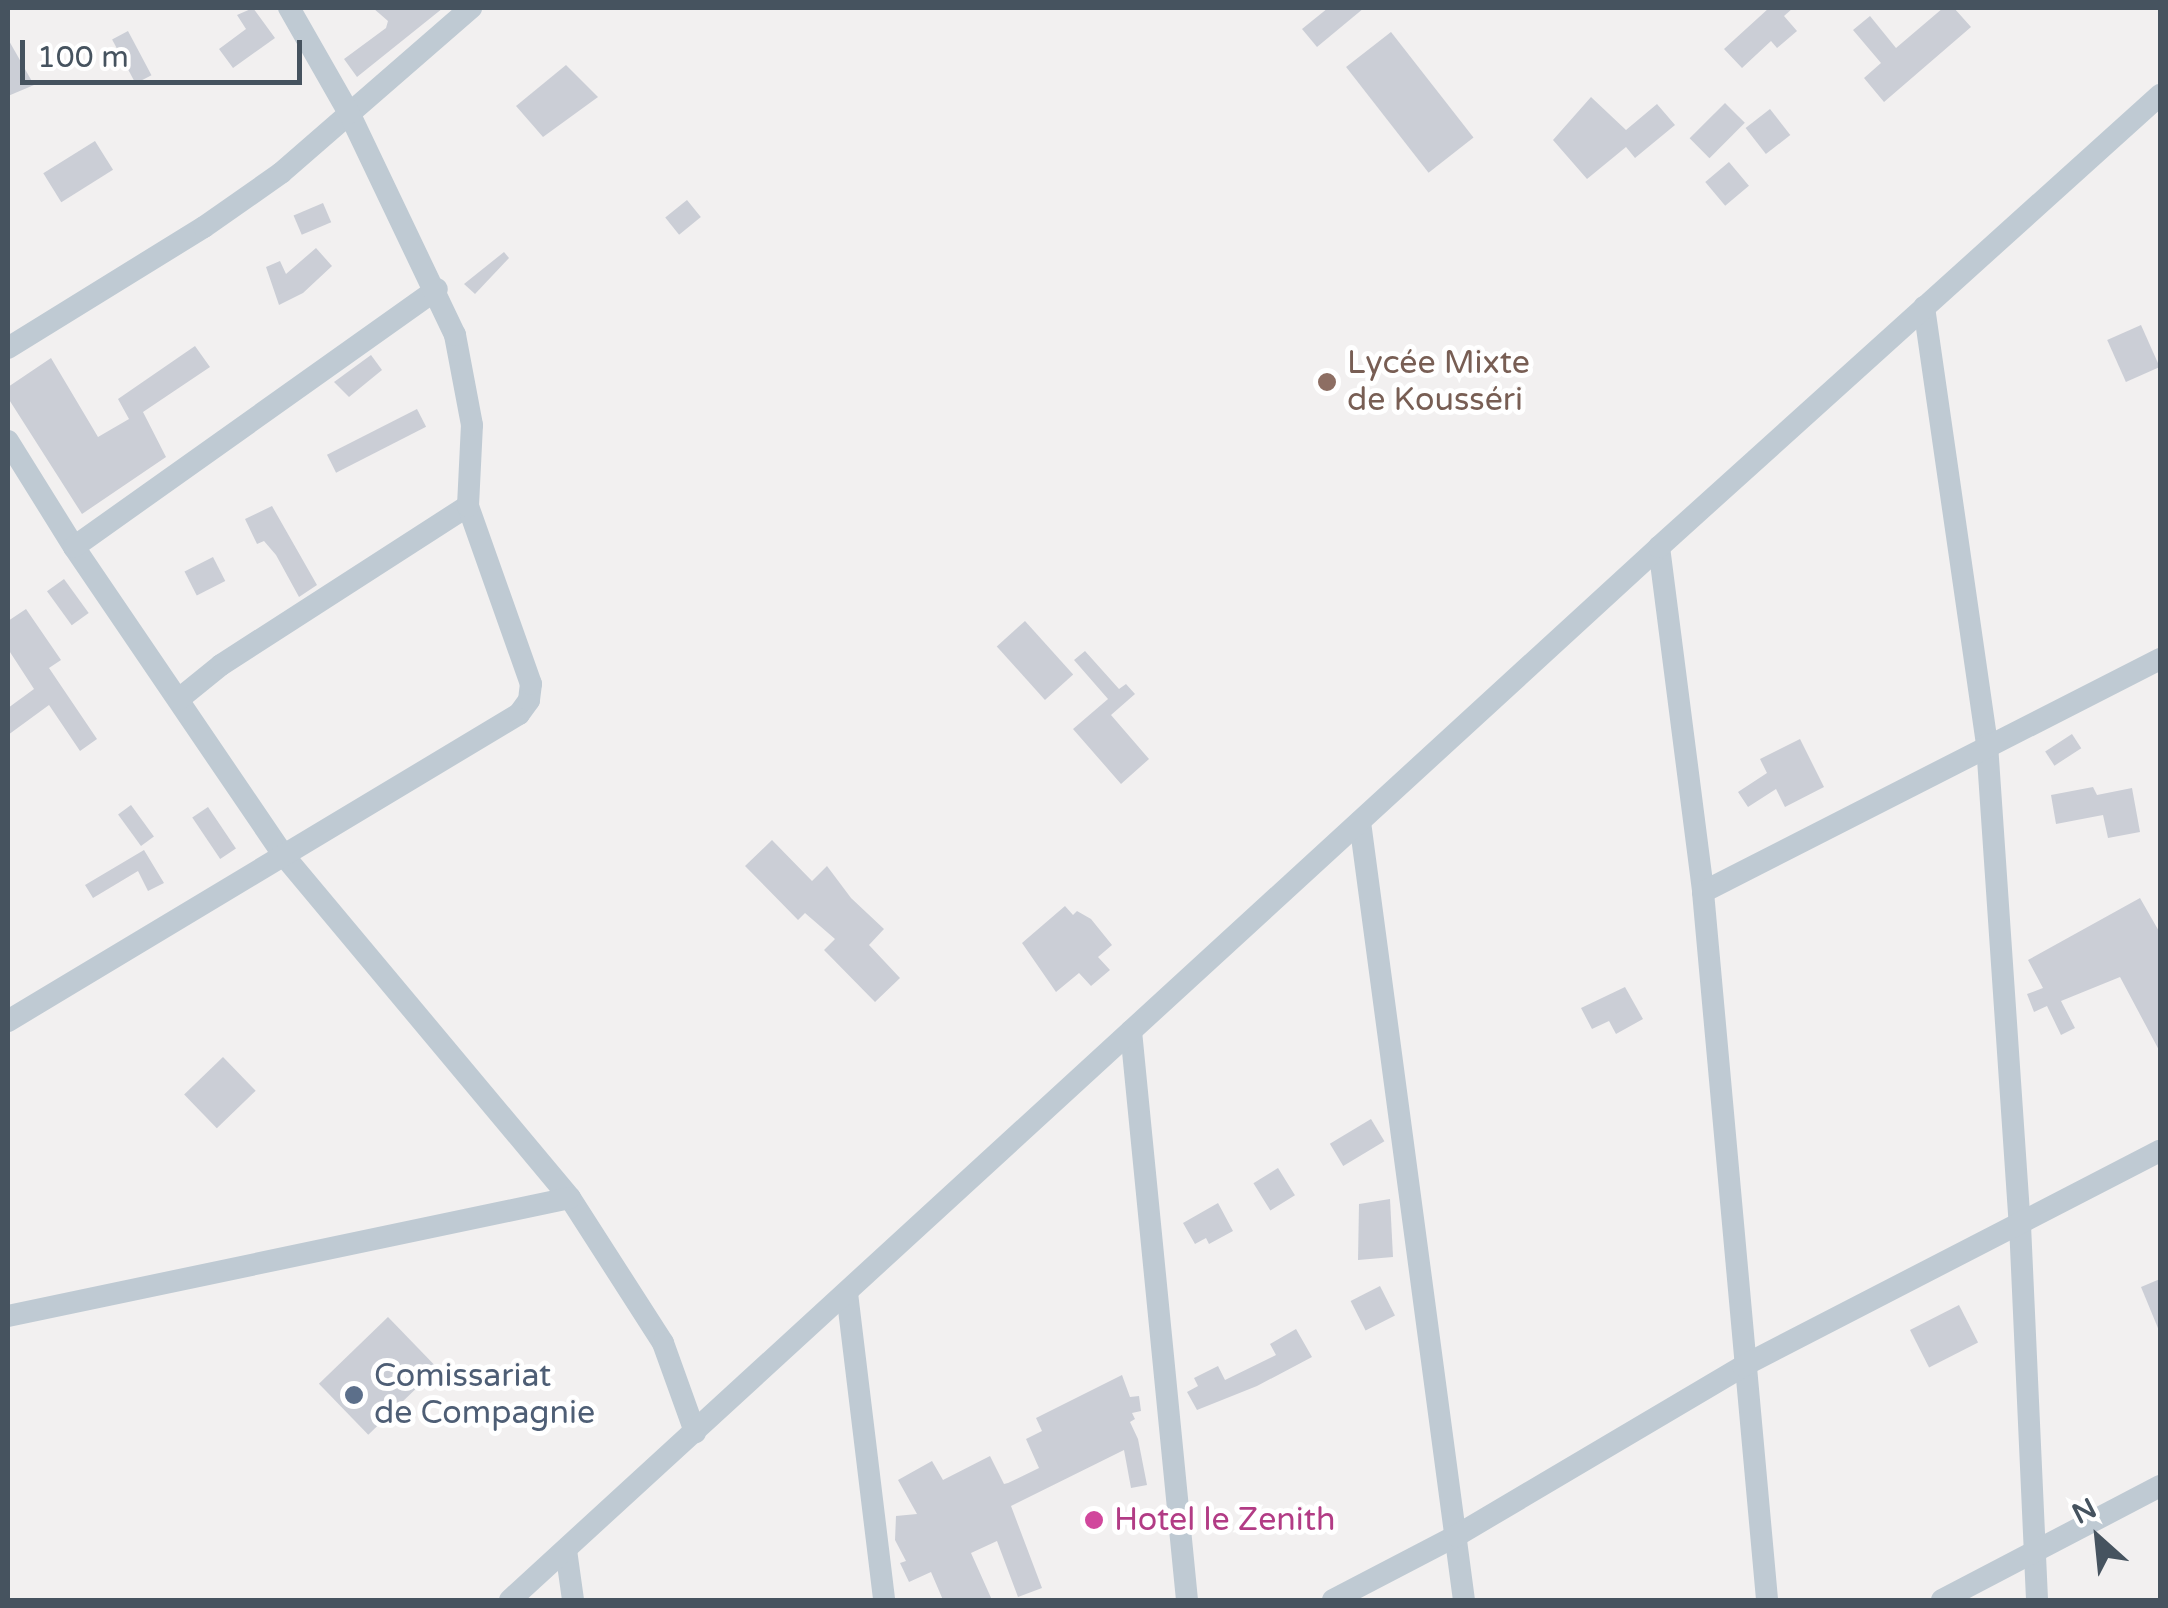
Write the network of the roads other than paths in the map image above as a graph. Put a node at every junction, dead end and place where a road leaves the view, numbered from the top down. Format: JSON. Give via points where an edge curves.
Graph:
{"nodes":[{"id":1,"x":289,"y":8,"type":"edge"},
{"id":2,"x":471,"y":8,"type":"edge"},
{"id":3,"x":2160,"y":95,"type":"edge"},
{"id":4,"x":348,"y":112,"type":"junction"},
{"id":5,"x":436,"y":289,"type":"junction"},
{"id":6,"x":1924,"y":308,"type":"junction"},
{"id":7,"x":8,"y":348,"type":"edge"},
{"id":8,"x":8,"y":441,"type":"edge"},
{"id":9,"x":468,"y":506,"type":"junction"},
{"id":10,"x":74,"y":546,"type":"junction"},
{"id":11,"x":1660,"y":547,"type":"junction"},
{"id":12,"x":2160,"y":659,"type":"edge"},
{"id":13,"x":179,"y":700,"type":"junction"},
{"id":14,"x":1988,"y":744,"type":"junction"},
{"id":15,"x":1360,"y":822,"type":"junction"},
{"id":16,"x":285,"y":856,"type":"junction"},
{"id":17,"x":1703,"y":892,"type":"junction"},
{"id":18,"x":8,"y":1021,"type":"edge"},
{"id":19,"x":1131,"y":1031,"type":"junction"},
{"id":20,"x":2160,"y":1150,"type":"edge"},
{"id":21,"x":570,"y":1198,"type":"junction"},
{"id":22,"x":2020,"y":1225,"type":"junction"},
{"id":23,"x":846,"y":1293,"type":"junction"},
{"id":24,"x":8,"y":1316,"type":"edge"},
{"id":25,"x":1743,"y":1366,"type":"junction"},
{"id":26,"x":694,"y":1432,"type":"junction"},
{"id":27,"x":2160,"y":1486,"type":"edge"},
{"id":28,"x":1456,"y":1536,"type":"junction"},
{"id":29,"x":566,"y":1550,"type":"junction"},
{"id":30,"x":2032,"y":1553,"type":"junction"},
{"id":31,"x":510,"y":1600,"type":"edge"},
{"id":32,"x":573,"y":1600,"type":"edge"},
{"id":33,"x":884,"y":1600,"type":"edge"},
{"id":34,"x":1188,"y":1600,"type":"edge"},
{"id":35,"x":1333,"y":1600,"type":"edge"},
{"id":36,"x":1464,"y":1600,"type":"edge"},
{"id":37,"x":1767,"y":1600,"type":"edge"},
{"id":38,"x":1942,"y":1600,"type":"edge"},
{"id":39,"x":2037,"y":1600,"type":"edge"}],
"edges":[{"from":1,"to":4,"type":"street"},
{"from":2,"to":4,"type":"street"},
{"from":3,"to":6,"type":"street"},
{"from":4,"to":5,"type":"street"},
{"from":4,"to":7,"type":"street","via":[[281,173],[204,227]]},
{"from":5,"to":9,"type":"street","via":[[455,335],[472,424]]},
{"from":5,"to":10,"type":"street"},
{"from":6,"to":11,"type":"street"},
{"from":6,"to":14,"type":"street"},
{"from":8,"to":10,"type":"street"},
{"from":9,"to":13,"type":"street","via":[[221,665]]},
{"from":9,"to":16,"type":"street","via":[[531,684],[529,700],[519,714]]},
{"from":10,"to":13,"type":"street"},
{"from":11,"to":15,"type":"street"},
{"from":11,"to":17,"type":"street"},
{"from":12,"to":14,"type":"street"},
{"from":13,"to":16,"type":"street"},
{"from":14,"to":17,"type":"street"},
{"from":14,"to":22,"type":"street"},
{"from":15,"to":19,"type":"street"},
{"from":15,"to":28,"type":"street"},
{"from":16,"to":18,"type":"street"},
{"from":16,"to":21,"type":"street"},
{"from":17,"to":25,"type":"street"},
{"from":19,"to":23,"type":"street"},
{"from":19,"to":34,"type":"street"},
{"from":20,"to":22,"type":"street"},
{"from":21,"to":24,"type":"street"},
{"from":21,"to":26,"type":"street","via":[[664,1343]]},
{"from":22,"to":25,"type":"street"},
{"from":22,"to":30,"type":"street"},
{"from":23,"to":26,"type":"street"},
{"from":23,"to":33,"type":"street"},
{"from":25,"to":28,"type":"street"},
{"from":25,"to":37,"type":"street"},
{"from":26,"to":29,"type":"street"},
{"from":27,"to":30,"type":"street"},
{"from":28,"to":35,"type":"street"},
{"from":28,"to":36,"type":"street"},
{"from":29,"to":31,"type":"street"},
{"from":29,"to":32,"type":"street"},
{"from":30,"to":38,"type":"street"},
{"from":30,"to":39,"type":"street"}]}
